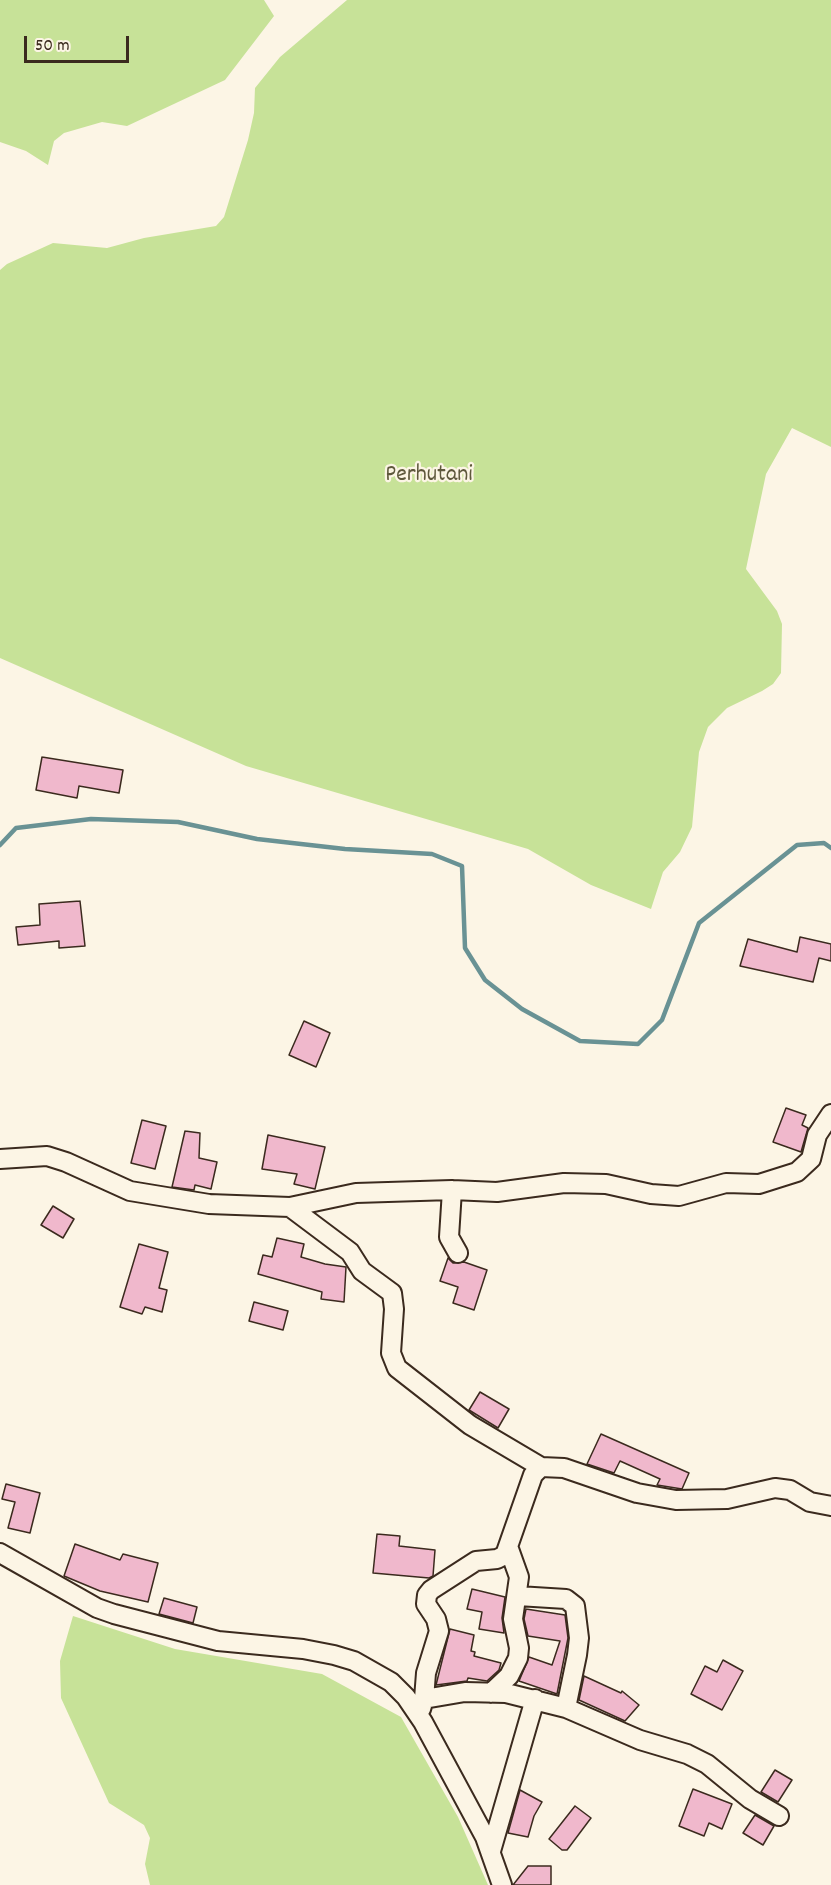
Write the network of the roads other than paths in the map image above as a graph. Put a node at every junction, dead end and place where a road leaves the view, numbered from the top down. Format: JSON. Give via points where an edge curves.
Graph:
{"nodes":[{"id":1,"x":831,"y":1114,"type":"edge"},
{"id":2,"x":0,"y":1159,"type":"edge"},
{"id":3,"x":452,"y":1190,"type":"junction"},
{"id":4,"x":290,"y":1207,"type":"junction"},
{"id":5,"x":458,"y":1253,"type":"dead end"},
{"id":6,"x":541,"y":1467,"type":"junction"},
{"id":7,"x":831,"y":1506,"type":"edge"},
{"id":8,"x":509,"y":1549,"type":"junction"},
{"id":9,"x":0,"y":1553,"type":"edge"},
{"id":10,"x":518,"y":1596,"type":"junction"},
{"id":11,"x":491,"y":1693,"type":"junction"},
{"id":12,"x":424,"y":1699,"type":"junction"},
{"id":13,"x":535,"y":1699,"type":"junction"},
{"id":14,"x":566,"y":1707,"type":"junction"},
{"id":15,"x":419,"y":1717,"type":"junction"},
{"id":16,"x":779,"y":1816,"type":"dead end"},
{"id":17,"x":491,"y":1851,"type":"junction"},
{"id":18,"x":502,"y":1885,"type":"edge"}],
"edges":[{"from":1,"to":3,"type":"street","via":[[805,1166],[759,1184],[726,1183],[679,1196],[587,1183],[497,1192]]},
{"from":2,"to":4,"type":"street","via":[[47,1156],[130,1191],[149,1195],[208,1204]]},
{"from":3,"to":4,"type":"street","via":[[356,1193]]},
{"from":3,"to":5,"type":"street","via":[[449,1237]]},
{"from":4,"to":6,"type":"street","via":[[350,1252],[362,1271],[392,1293],[391,1353],[397,1368],[470,1425]]},
{"from":6,"to":7,"type":"street","via":[[564,1468],[666,1499],[728,1499],[775,1488]]},
{"from":6,"to":8,"type":"street","via":[[533,1475]]},
{"from":8,"to":10,"type":"street","via":[[518,1569]]},
{"from":8,"to":12,"type":"street","via":[[502,1557],[476,1561],[427,1595],[426,1604],[439,1631],[426,1673]]},
{"from":9,"to":15,"type":"street","via":[[114,1614],[218,1641],[303,1649],[354,1661],[391,1682]]},
{"from":10,"to":11,"type":"street","via":[[513,1619],[518,1658],[509,1676]]},
{"from":10,"to":14,"type":"street","via":[[566,1599],[575,1606],[579,1638]]},
{"from":11,"to":12,"type":"street","via":[[452,1693]]},
{"from":11,"to":13,"type":"street"},
{"from":12,"to":15,"type":"street"},
{"from":13,"to":14,"type":"street"},
{"from":13,"to":17,"type":"street"},
{"from":14,"to":16,"type":"street","via":[[707,1764],[750,1799]]},
{"from":15,"to":17,"type":"street"},
{"from":17,"to":18,"type":"street"}]}
